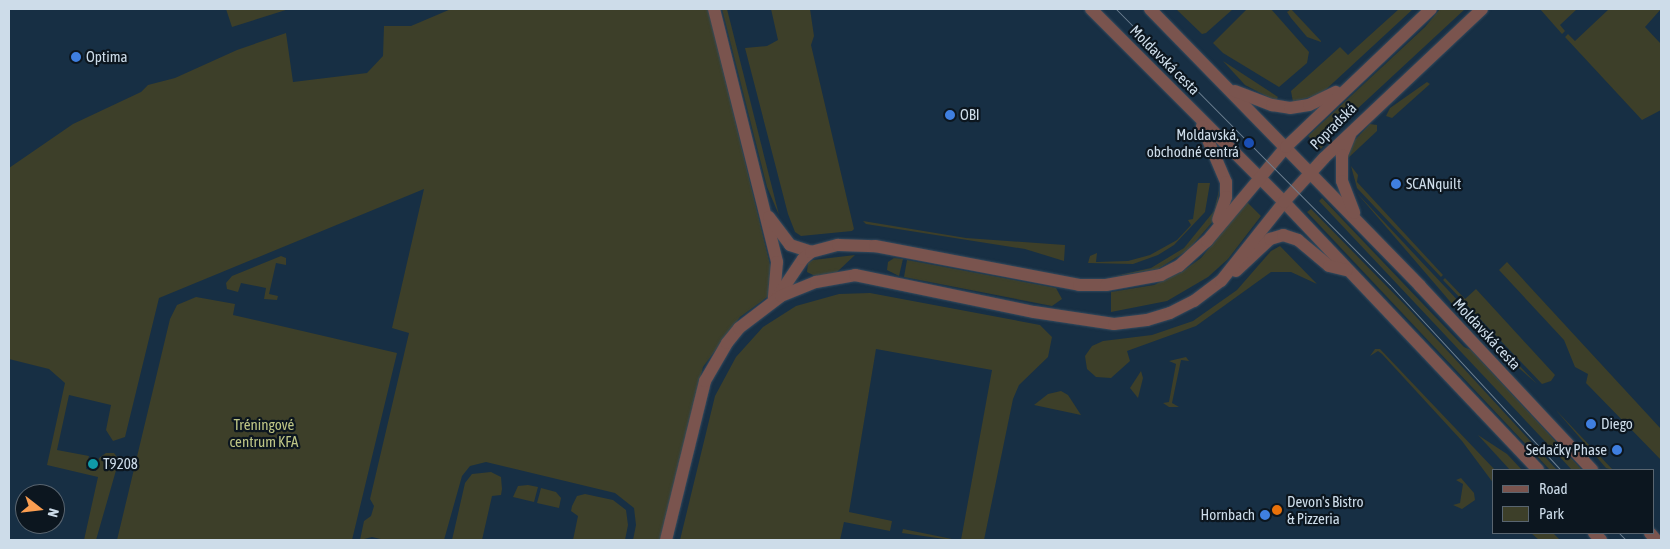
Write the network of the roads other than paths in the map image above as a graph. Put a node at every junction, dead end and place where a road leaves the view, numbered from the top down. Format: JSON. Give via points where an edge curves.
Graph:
{"nodes":[{"id":1,"x":714,"y":9,"type":"edge"},
{"id":2,"x":1091,"y":9,"type":"edge"},
{"id":3,"x":1150,"y":9,"type":"edge"},
{"id":4,"x":1431,"y":9,"type":"edge"},
{"id":5,"x":1482,"y":9,"type":"edge"},
{"id":6,"x":1348,"y":87,"type":"junction"},
{"id":7,"x":1229,"y":88,"type":"junction"},
{"id":8,"x":1195,"y":113,"type":"junction"},
{"id":9,"x":1356,"y":125,"type":"junction"},
{"id":10,"x":1286,"y":147,"type":"junction"},
{"id":11,"x":1311,"y":172,"type":"junction"},
{"id":12,"x":1258,"y":177,"type":"junction"},
{"id":13,"x":1284,"y":202,"type":"junction"},
{"id":14,"x":765,"y":212,"type":"junction"},
{"id":15,"x":1357,"y":220,"type":"junction"},
{"id":16,"x":1207,"y":241,"type":"junction"},
{"id":17,"x":811,"y":252,"type":"junction"},
{"id":18,"x":777,"y":262,"type":"junction"},
{"id":19,"x":1347,"y":270,"type":"junction"},
{"id":20,"x":790,"y":277,"type":"junction"},
{"id":21,"x":1222,"y":281,"type":"junction"},
{"id":22,"x":816,"y":282,"type":"junction"},
{"id":23,"x":774,"y":301,"type":"junction"},
{"id":24,"x":1537,"y":469,"type":"edge"},
{"id":25,"x":1591,"y":469,"type":"edge"},
{"id":26,"x":666,"y":540,"type":"edge"}],
"edges":[{"from":1,"to":14,"type":"street"},
{"from":2,"to":8,"type":"street","name":"Moldavská cesta"},
{"from":3,"to":7,"type":"street","name":"Moldavská cesta"},
{"from":4,"to":6,"type":"street","name":"Popradská"},
{"from":5,"to":9,"type":"street","name":"Popradská"},
{"from":6,"to":7,"type":"street","name":"Popradská","via":[[1309,105],[1290,108],[1267,104]]},
{"from":6,"to":10,"type":"street","name":"Popradská"},
{"from":7,"to":10,"type":"street","name":"Moldavská cesta"},
{"from":8,"to":12,"type":"street","name":"Moldavská cesta"},
{"from":8,"to":16,"type":"street","name":"Moldavská cesta","via":[[1226,182],[1222,211]]},
{"from":9,"to":11,"type":"street","name":"Popradská"},
{"from":9,"to":15,"type":"street","name":"Moldavská cesta","via":[[1344,147],[1342,181]]},
{"from":10,"to":11,"type":"street","name":"Moldavská cesta"},
{"from":10,"to":12,"type":"street","name":"Popradská"},
{"from":11,"to":13,"type":"street","name":"Popradská"},
{"from":11,"to":15,"type":"street","name":"Moldavská cesta"},
{"from":12,"to":13,"type":"street","name":"Moldavská cesta"},
{"from":12,"to":16,"type":"street","name":"Popradská"},
{"from":13,"to":19,"type":"street","name":"Moldavská cesta"},
{"from":13,"to":21,"type":"street","name":"Popradská"},
{"from":14,"to":17,"type":"street","via":[[790,245]]},
{"from":14,"to":18,"type":"street"},
{"from":15,"to":25,"type":"street","name":"Moldavská cesta"},
{"from":16,"to":17,"type":"street","via":[[1179,266],[1161,275],[1106,285],[1079,285],[875,246],[838,245]]},
{"from":17,"to":20,"type":"street"},
{"from":18,"to":20,"type":"street"},
{"from":18,"to":23,"type":"street"},
{"from":19,"to":21,"type":"street","name":"Moldavská cesta","via":[[1329,266],[1298,240],[1283,235],[1270,238]]},
{"from":19,"to":24,"type":"street","name":"Moldavská cesta"},
{"from":20,"to":22,"type":"street"},
{"from":20,"to":23,"type":"street"},
{"from":21,"to":22,"type":"street","via":[[1194,301],[1163,315],[1105,324],[862,276]]},
{"from":22,"to":23,"type":"street"},
{"from":23,"to":26,"type":"street","via":[[739,328],[706,381]]}]}
